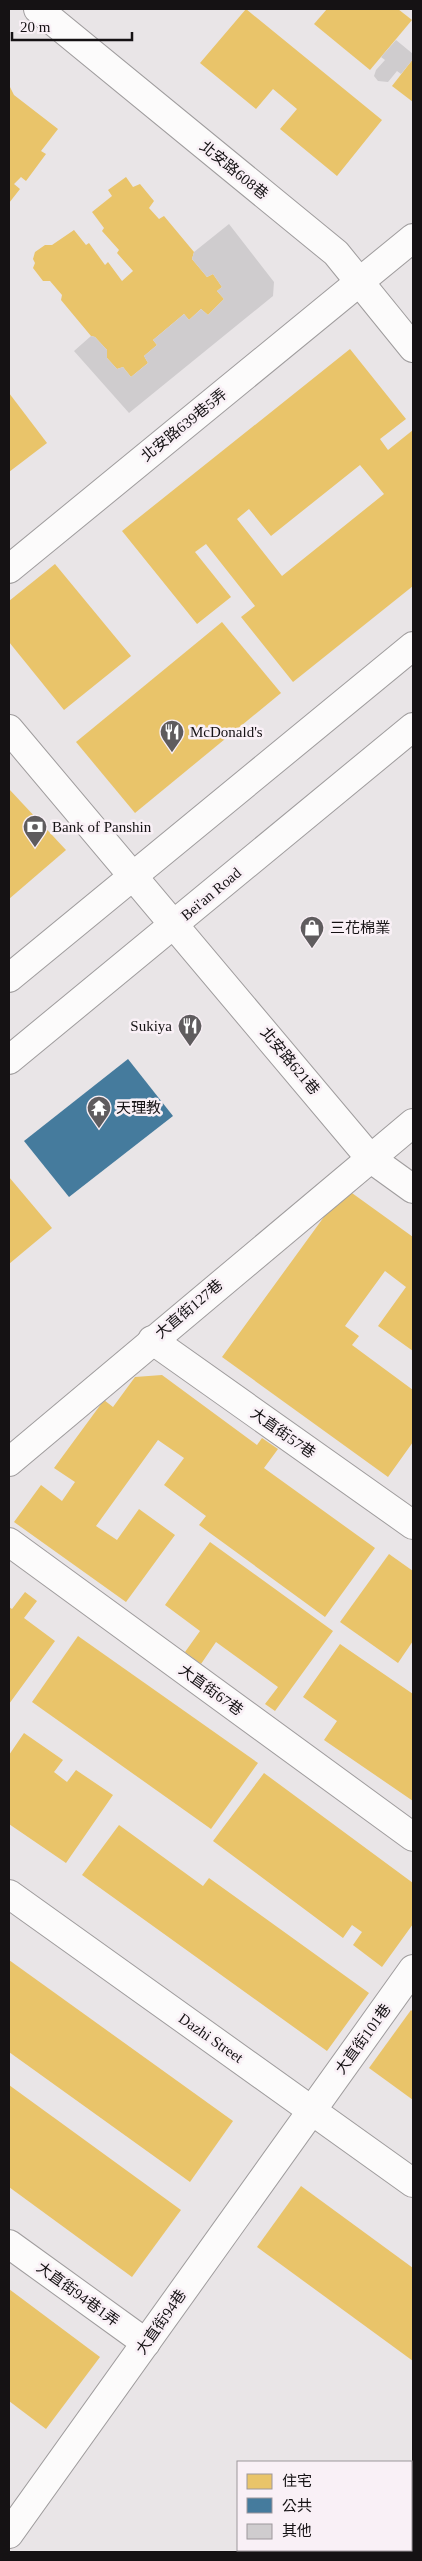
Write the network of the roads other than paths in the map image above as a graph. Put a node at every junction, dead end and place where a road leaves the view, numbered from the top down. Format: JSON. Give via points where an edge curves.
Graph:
{"nodes":[{"id":1,"x":38,"y":9,"type":"edge"},
{"id":2,"x":413,"y":238,"type":"edge"},
{"id":3,"x":360,"y":282,"type":"junction"},
{"id":4,"x":413,"y":348,"type":"edge"},
{"id":5,"x":9,"y":569,"type":"edge"},
{"id":6,"x":413,"y":646,"type":"edge"},
{"id":7,"x":413,"y":728,"type":"edge"},
{"id":8,"x":9,"y":729,"type":"edge"},
{"id":9,"x":133,"y":877,"type":"junction"},
{"id":10,"x":174,"y":924,"type":"junction"},
{"id":11,"x":9,"y":978,"type":"edge"},
{"id":12,"x":9,"y":1060,"type":"edge"},
{"id":13,"x":413,"y":1122,"type":"edge"},
{"id":14,"x":370,"y":1158,"type":"junction"},
{"id":15,"x":413,"y":1189,"type":"edge"},
{"id":16,"x":152,"y":1340,"type":"junction"},
{"id":17,"x":9,"y":1462,"type":"edge"},
{"id":18,"x":413,"y":1525,"type":"edge"},
{"id":19,"x":9,"y":1542,"type":"edge"},
{"id":20,"x":413,"y":1838,"type":"edge"},
{"id":21,"x":9,"y":1894,"type":"edge"},
{"id":22,"x":413,"y":1968,"type":"edge"},
{"id":23,"x":312,"y":2109,"type":"junction"},
{"id":24,"x":413,"y":2183,"type":"edge"},
{"id":25,"x":9,"y":2244,"type":"edge"},
{"id":26,"x":146,"y":2343,"type":"junction"},
{"id":27,"x":9,"y":2534,"type":"edge"}],
"edges":[{"from":1,"to":3,"type":"street","name":"北安路608巷","via":[[336,253]]},
{"from":2,"to":3,"type":"street","name":"北安路639巷5弄"},
{"from":3,"to":4,"type":"street","name":"北安路608巷"},
{"from":3,"to":5,"type":"street","name":"北安路639巷5弄"},
{"from":6,"to":9,"type":"street"},
{"from":7,"to":10,"type":"street","name":"Bei'an Road"},
{"from":8,"to":9,"type":"street","name":"北安路621巷"},
{"from":9,"to":10,"type":"street","name":"北安路621巷"},
{"from":9,"to":11,"type":"street"},
{"from":10,"to":12,"type":"street","name":"Bei'an Road"},
{"from":10,"to":14,"type":"street","name":"北安路621巷"},
{"from":13,"to":14,"type":"street","name":"大直街127巷"},
{"from":14,"to":15,"type":"street","name":"北安路621巷"},
{"from":14,"to":16,"type":"street","name":"大直街127巷"},
{"from":16,"to":17,"type":"street","name":"大直街127巷"},
{"from":16,"to":18,"type":"street","name":"大直街57巷"},
{"from":19,"to":20,"type":"street","name":"大直街67巷"},
{"from":21,"to":23,"type":"street","name":"Dazhi Street"},
{"from":22,"to":23,"type":"street","name":"大直街101巷"},
{"from":23,"to":24,"type":"street","name":"Dazhi Street"},
{"from":23,"to":26,"type":"street","name":"大直街94巷"},
{"from":25,"to":26,"type":"street","name":"大直街94巷1弄"},
{"from":26,"to":27,"type":"street","name":"大直街94巷"}]}
